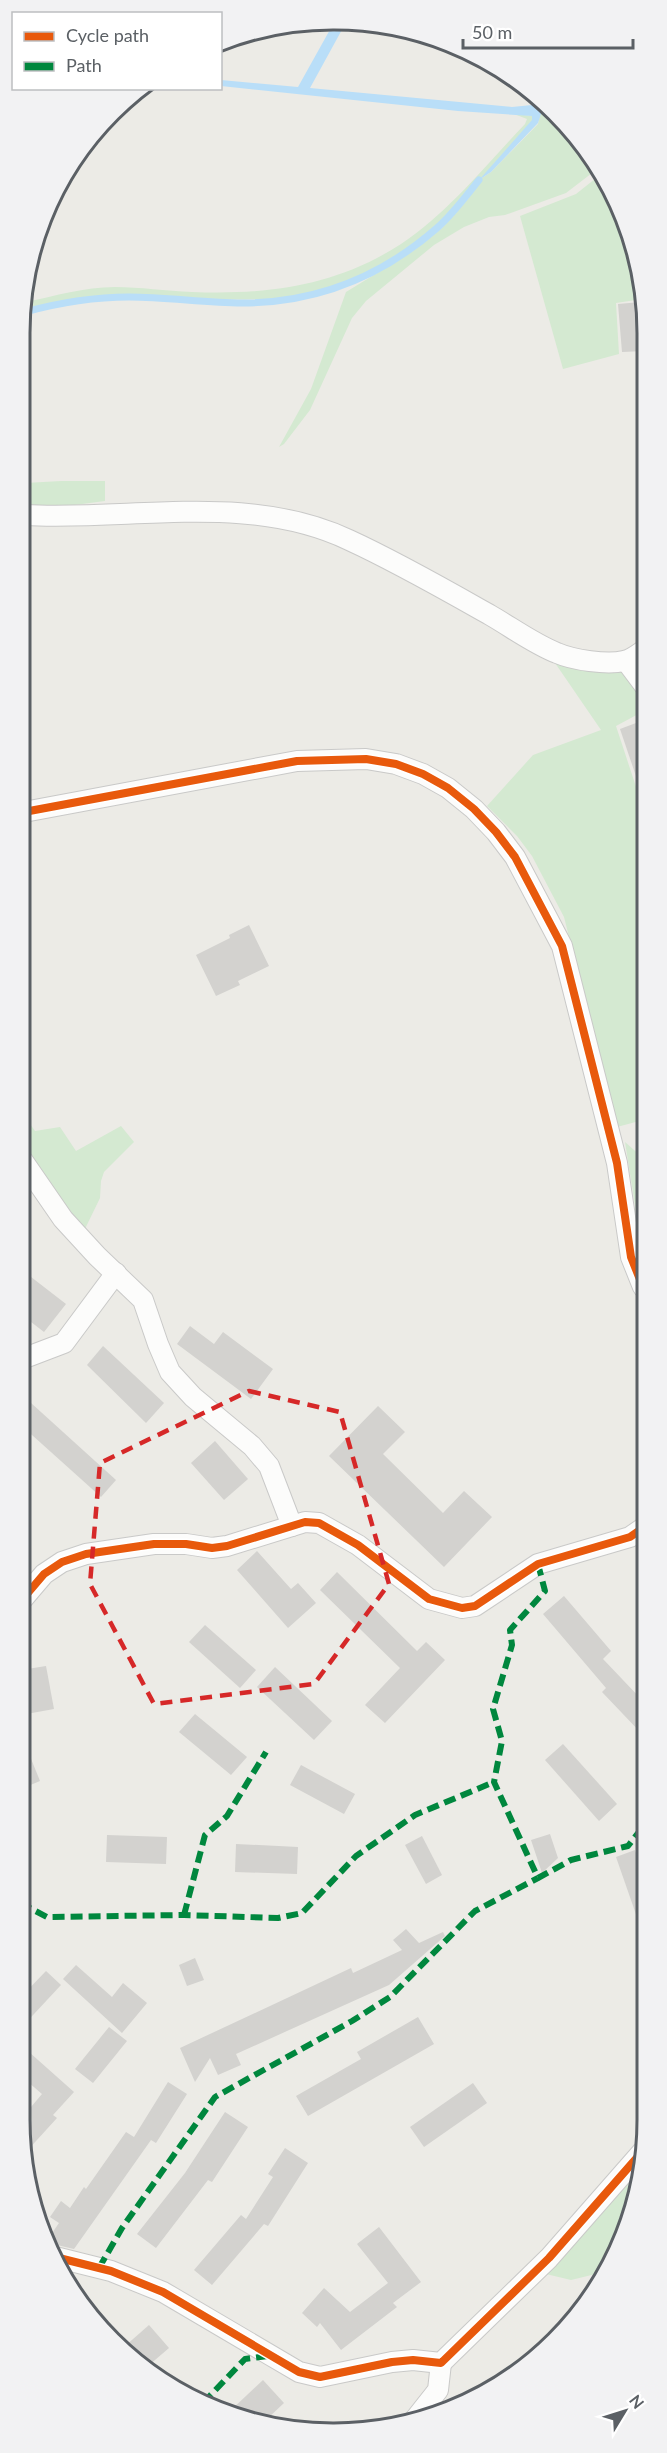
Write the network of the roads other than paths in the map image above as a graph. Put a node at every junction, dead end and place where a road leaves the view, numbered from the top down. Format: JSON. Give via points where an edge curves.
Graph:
{"nodes":[{"id":1,"x":30,"y":514,"type":"edge"},
{"id":2,"x":637,"y":654,"type":"edge"},
{"id":3,"x":626,"y":661,"type":"junction"},
{"id":4,"x":637,"y":676,"type":"edge"},
{"id":5,"x":30,"y":811,"type":"edge"},
{"id":6,"x":30,"y":1171,"type":"edge"},
{"id":7,"x":637,"y":1272,"type":"edge"},
{"id":8,"x":116,"y":1273,"type":"junction"},
{"id":9,"x":30,"y":1356,"type":"edge"},
{"id":10,"x":292,"y":1526,"type":"junction"},
{"id":11,"x":637,"y":1532,"type":"edge"},
{"id":12,"x":30,"y":1590,"type":"edge"},
{"id":13,"x":634,"y":2162,"type":"edge"},
{"id":14,"x":64,"y":2260,"type":"edge"},
{"id":15,"x":441,"y":2363,"type":"junction"},
{"id":16,"x":422,"y":2410,"type":"edge"}],
"edges":[{"from":1,"to":3,"type":"street","via":[[256,514],[313,526],[348,539],[558,654],[600,662]]},
{"from":2,"to":3,"type":"street"},
{"from":3,"to":4,"type":"street"},
{"from":5,"to":7,"type":"street","via":[[297,760],[366,759],[396,764],[448,788],[482,816],[515,857],[562,946],[616,1163],[631,1257]]},
{"from":6,"to":8,"type":"street","via":[[63,1219]]},
{"from":8,"to":9,"type":"street","via":[[64,1343]]},
{"from":8,"to":10,"type":"street","via":[[143,1300],[170,1372],[269,1466]]},
{"from":10,"to":11,"type":"street","via":[[319,1523],[358,1545],[429,1599],[462,1608],[475,1606],[538,1564]]},
{"from":10,"to":12,"type":"street","via":[[227,1546],[154,1544],[86,1554],[62,1562]]},
{"from":13,"to":15,"type":"street","via":[[549,2258]]},
{"from":14,"to":15,"type":"street","via":[[111,2271],[163,2292],[298,2372],[320,2378],[392,2362]]},
{"from":15,"to":16,"type":"street","via":[[438,2390]]}]}
